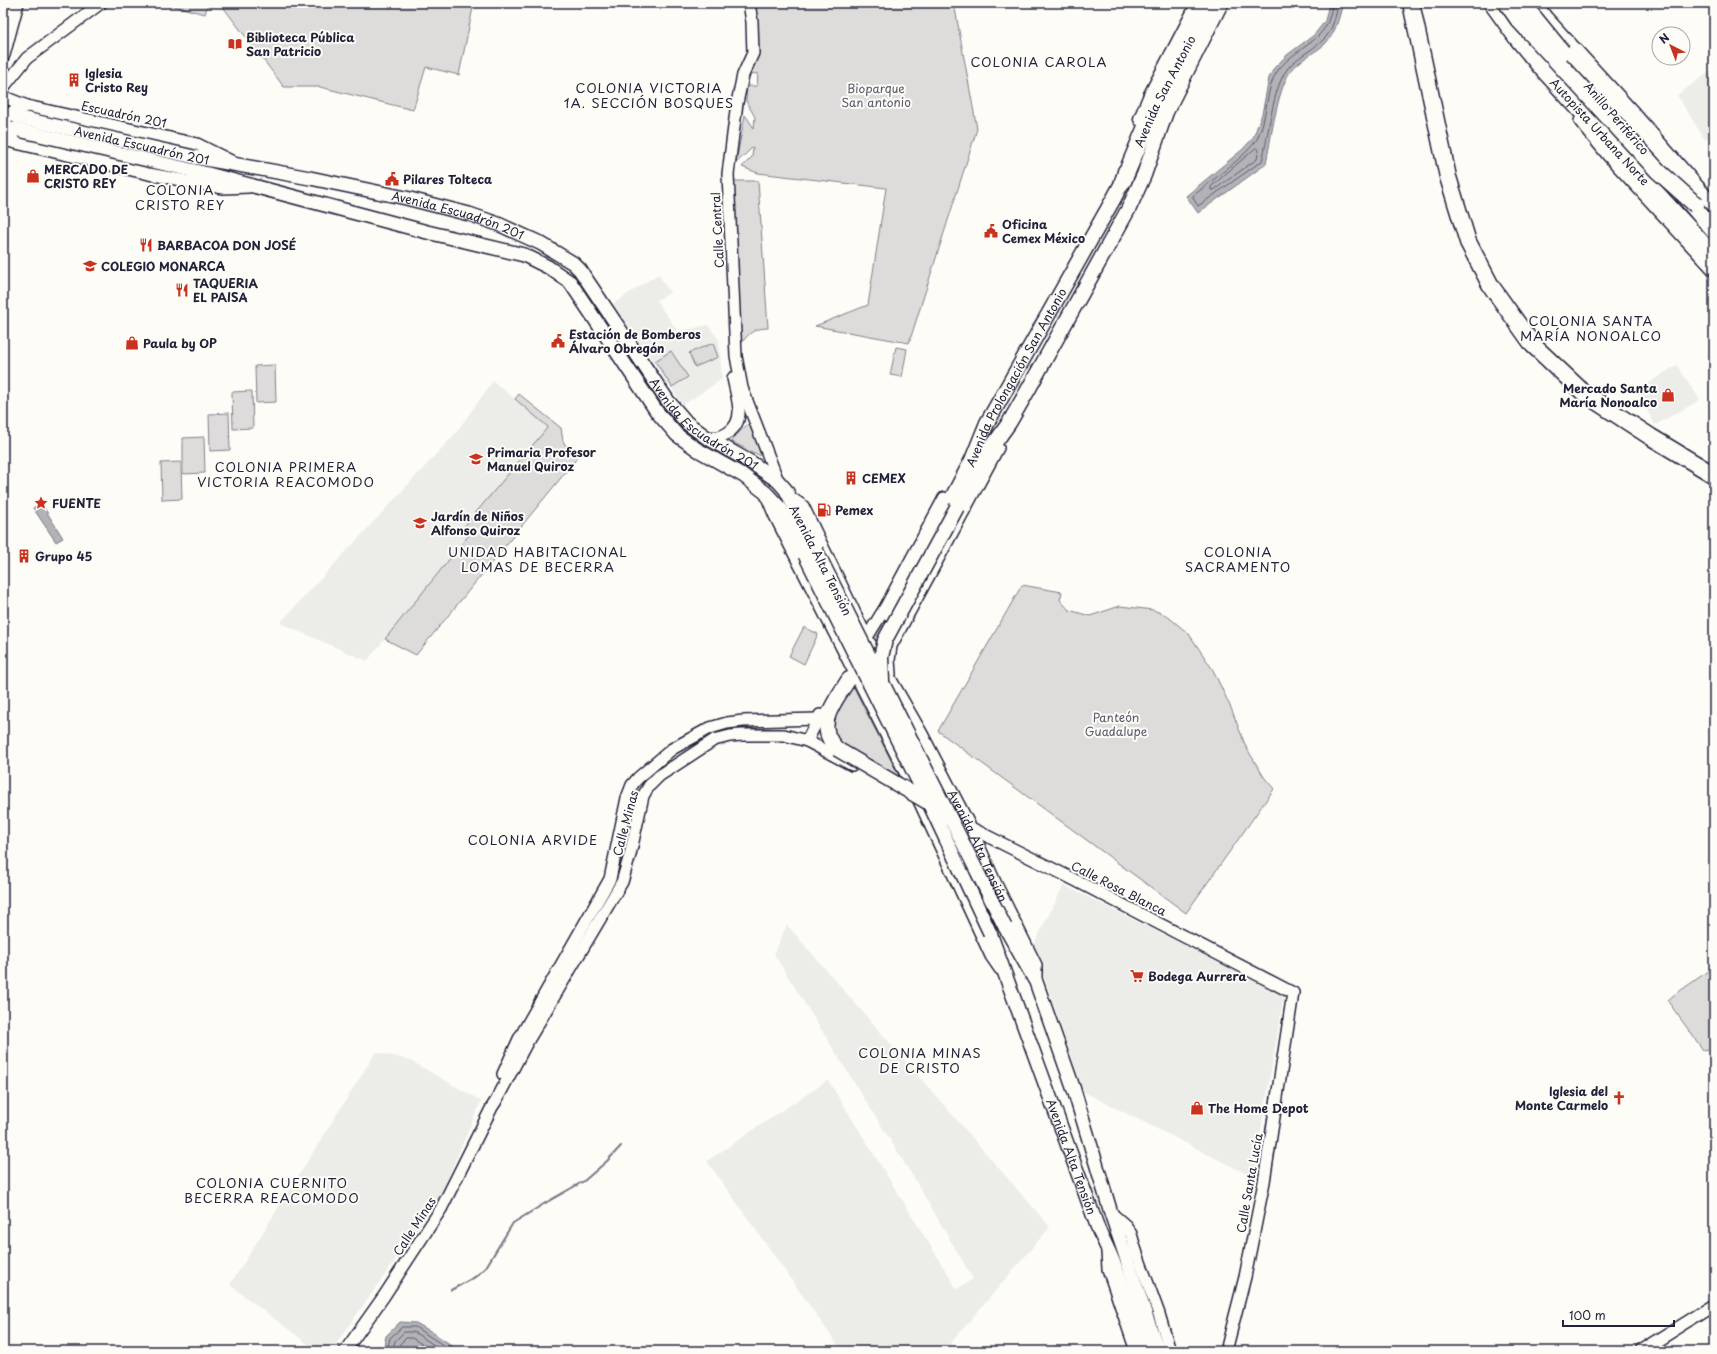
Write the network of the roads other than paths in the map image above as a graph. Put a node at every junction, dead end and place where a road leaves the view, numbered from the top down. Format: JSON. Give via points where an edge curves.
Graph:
{"nodes":[{"id":1,"x":17,"y":3,"type":"edge"},
{"id":2,"x":744,"y":3,"type":"edge"},
{"id":3,"x":749,"y":3,"type":"edge"},
{"id":4,"x":1199,"y":3,"type":"edge"},
{"id":5,"x":1210,"y":3,"type":"edge"},
{"id":6,"x":1221,"y":3,"type":"edge"},
{"id":7,"x":1411,"y":3,"type":"edge"},
{"id":8,"x":1486,"y":3,"type":"edge"},
{"id":9,"x":1492,"y":3,"type":"edge"},
{"id":10,"x":1501,"y":3,"type":"edge"},
{"id":11,"x":1518,"y":3,"type":"edge"},
{"id":12,"x":1535,"y":3,"type":"edge"},
{"id":13,"x":97,"y":4,"type":"edge"},
{"id":14,"x":3,"y":55,"type":"edge"},
{"id":15,"x":3,"y":88,"type":"edge"},
{"id":16,"x":3,"y":95,"type":"edge"},
{"id":17,"x":737,"y":103,"type":"junction"},
{"id":18,"x":27,"y":106,"type":"junction"},
{"id":19,"x":1626,"y":125,"type":"junction"},
{"id":20,"x":15,"y":130,"type":"junction"},
{"id":21,"x":3,"y":140,"type":"edge"},
{"id":22,"x":237,"y":164,"type":"junction"},
{"id":23,"x":1123,"y":181,"type":"junction"},
{"id":24,"x":1696,"y":205,"type":"junction"},
{"id":25,"x":1714,"y":206,"type":"edge"},
{"id":26,"x":1714,"y":225,"type":"edge"},
{"id":27,"x":1714,"y":231,"type":"edge"},
{"id":28,"x":1714,"y":256,"type":"edge"},
{"id":29,"x":598,"y":296,"type":"junction"},
{"id":30,"x":586,"y":305,"type":"junction"},
{"id":31,"x":736,"y":356,"type":"junction"},
{"id":32,"x":1009,"y":423,"type":"junction"},
{"id":33,"x":706,"y":437,"type":"junction"},
{"id":34,"x":1714,"y":475,"type":"edge"},
{"id":35,"x":778,"y":481,"type":"junction"},
{"id":36,"x":766,"y":492,"type":"junction"},
{"id":37,"x":790,"y":497,"type":"junction"},
{"id":38,"x":810,"y":552,"type":"junction"},
{"id":39,"x":887,"y":611,"type":"junction"},
{"id":40,"x":905,"y":620,"type":"junction"},
{"id":41,"x":867,"y":638,"type":"junction"},
{"id":42,"x":849,"y":672,"type":"junction"},
{"id":43,"x":886,"y":679,"type":"junction"},
{"id":44,"x":911,"y":714,"type":"junction"},
{"id":45,"x":818,"y":719,"type":"junction"},
{"id":46,"x":924,"y":739,"type":"junction"},
{"id":47,"x":807,"y":741,"type":"junction"},
{"id":48,"x":897,"y":756,"type":"junction"},
{"id":49,"x":944,"y":777,"type":"junction"},
{"id":50,"x":913,"y":788,"type":"junction"},
{"id":51,"x":929,"y":803,"type":"junction"},
{"id":52,"x":626,"y":805,"type":"junction"},
{"id":53,"x":640,"y":810,"type":"junction"},
{"id":54,"x":928,"y":819,"type":"junction"},
{"id":55,"x":971,"y":828,"type":"junction"},
{"id":56,"x":1006,"y":976,"type":"junction"},
{"id":57,"x":1036,"y":982,"type":"junction"},
{"id":58,"x":1292,"y":993,"type":"joint"},
{"id":59,"x":492,"y":1103,"type":"junction"},
{"id":60,"x":1111,"y":1213,"type":"junction"},
{"id":61,"x":1107,"y":1246,"type":"junction"},
{"id":62,"x":1714,"y":1305,"type":"edge"},
{"id":63,"x":345,"y":1351,"type":"edge"},
{"id":64,"x":1136,"y":1351,"type":"edge"},
{"id":65,"x":1144,"y":1351,"type":"edge"},
{"id":66,"x":1158,"y":1351,"type":"edge"},
{"id":67,"x":1170,"y":1351,"type":"edge"},
{"id":68,"x":1226,"y":1351,"type":"edge"},
{"id":69,"x":1640,"y":1351,"type":"edge"}],
"edges":[{"from":1,"to":14,"type":"main road"},
{"from":2,"to":17,"type":"street","via":[[748,44],[736,78]]},
{"from":3,"to":17,"type":"street","via":[[753,53],[743,75]]},
{"from":4,"to":23,"type":"main road","name":"Avenida Prolongación San Antonio","via":[[1151,95],[1128,152]]},
{"from":5,"to":23,"type":"highway","name":"Avenida San Antonio","via":[[1154,108]]},
{"from":6,"to":32,"type":"main road","name":"Avenida Prolongación San Antonio","via":[[1166,112],[1144,175],[1129,208]]},
{"from":7,"to":34,"type":"highway","via":[[1448,177],[1468,242],[1491,286],[1533,345],[1585,394]]},
{"from":8,"to":28,"type":"main road","via":[[1517,47],[1603,148]]},
{"from":9,"to":28,"type":"highway","name":"Autopista Urbana Norte","via":[[1540,66]]},
{"from":10,"to":28,"type":"highway","name":"Anillo Periférico","via":[[1527,39]]},
{"from":11,"to":19,"type":"highway","via":[[1571,52]]},
{"from":11,"to":19,"type":"highway","name":"Autopista Urbana Norte","bridge":true,"via":[[1600,95],[1603,103]]},
{"from":11,"to":24,"type":"highway","bridge":true,"via":[[1518,19],[1658,171]]},
{"from":11,"to":27,"type":"highway","name":"Anillo Periférico"},
{"from":12,"to":25,"type":"main road"},
{"from":13,"to":15,"type":"street","via":[[27,58]]},
{"from":16,"to":18,"type":"street","name":"Escuadrón 201","via":[[9,100]]},
{"from":17,"to":31,"type":"street","name":"Calle Central","via":[[728,174]]},
{"from":18,"to":20,"type":"street","via":[[11,112],[5,120],[5,130]]},
{"from":18,"to":22,"type":"street","name":"Escuadrón 201","via":[[197,144]]},
{"from":19,"to":24,"type":"highway","bridge":true,"via":[[1665,164]]},
{"from":20,"to":21,"type":"street"},
{"from":20,"to":22,"type":"main road","name":"Avenida Escuadrón 201"},
{"from":20,"to":30,"type":"main road","name":"Avenida Escuadrón 201","via":[[208,174],[524,255],[570,282]]},
{"from":22,"to":29,"type":"main road","name":"Avenida Escuadrón 201","via":[[406,198],[498,224],[540,243],[573,263]]},
{"from":23,"to":39,"type":"main road","name":"Avenida Prolongación San Antonio","via":[[987,423],[972,460]]},
{"from":24,"to":26,"type":"highway"},
{"from":29,"to":30,"type":"main road"},
{"from":29,"to":33,"type":"main road","name":"Avenida Escuadrón 201","via":[[668,401],[687,423]]},
{"from":30,"to":36,"type":"main road","name":"Avenida Escuadrón 201","via":[[657,412],[677,435]]},
{"from":31,"to":33,"type":"street","name":"Calle Central","via":[[731,372],[739,411],[738,420],[726,435]]},
{"from":31,"to":35,"type":"street","name":"Calle Central","via":[[742,388]]},
{"from":32,"to":40,"type":"street","name":"Avenida Prolongación San Antonio","via":[[995,454]]},
{"from":32,"to":43,"type":"main road","bridge":true,"via":[[989,451],[957,506],[886,640],[881,657]]},
{"from":33,"to":35,"type":"main road","name":"Avenida Escuadrón 201"},
{"from":35,"to":37,"type":"main road","name":"Avenida Escuadrón 201"},
{"from":36,"to":38,"type":"main road","name":"Avenida Alta Tensión","via":[[782,509]]},
{"from":36,"to":42,"type":"street","name":"Avenida Alta Tensión"},
{"from":37,"to":38,"type":"main road","name":"Avenida Alta Tensión"},
{"from":37,"to":41,"type":"street","name":"Avenida Alta Tensión","via":[[803,506]]},
{"from":38,"to":43,"type":"main road","name":"Avenida Alta Tensión","bridge":true},
{"from":38,"to":51,"type":"main road","name":"Avenida Alta Tensión","bridge":true},
{"from":39,"to":40,"type":"street","via":[[893,620]]},
{"from":39,"to":41,"type":"street"},
{"from":40,"to":43,"type":"street","name":"Avenida Prolongación San Antonio","via":[[891,646]]},
{"from":41,"to":42,"type":"street"},
{"from":41,"to":43,"type":"street","name":"Avenida Alta Tensión"},
{"from":42,"to":44,"type":"street","via":[[867,669],[891,704]]},
{"from":42,"to":45,"type":"street"},
{"from":42,"to":48,"type":"street","name":"Avenida Alta Tensión"},
{"from":42,"to":51,"type":"main road","bridge":true,"via":[[826,721],[827,736],[837,749]]},
{"from":43,"to":44,"type":"street","name":"Avenida Alta Tensión"},
{"from":43,"to":57,"type":"main road","name":"Avenida Alta Tensión","bridge":true,"via":[[1005,927]]},
{"from":44,"to":46,"type":"street","name":"Avenida Alta Tensión"},
{"from":45,"to":47,"type":"street"},
{"from":45,"to":52,"type":"street","name":"Calle Minas","via":[[743,721],[710,728],[678,745],[651,766],[632,785]]},
{"from":46,"to":48,"type":"street","via":[[914,753]]},
{"from":46,"to":49,"type":"street","name":"Avenida Alta Tensión"},
{"from":47,"to":50,"type":"street","name":"Calle Minas","via":[[887,785],[902,789]]},
{"from":47,"to":53,"type":"street","name":"Calle Minas","via":[[784,735],[742,735],[714,740],[659,776],[643,796]]},
{"from":48,"to":50,"type":"street","name":"Avenida Alta Tensión"},
{"from":49,"to":50,"type":"street","name":"Calle Minas"},
{"from":49,"to":55,"type":"street","name":"Avenida Alta Tensión"},
{"from":50,"to":54,"type":"street","name":"Avenida Alta Tensión"},
{"from":51,"to":56,"type":"main road","name":"Avenida Alta Tensión","bridge":true,"via":[[990,933]]},
{"from":52,"to":53,"type":"street"},
{"from":52,"to":59,"type":"street","name":"Calle Minas","via":[[610,879],[519,1039]]},
{"from":53,"to":59,"type":"street","name":"Calle Minas","via":[[622,882],[526,1044],[496,1101]]},
{"from":54,"to":55,"type":"street","name":"Calle Rosa Blanca"},
{"from":54,"to":56,"type":"street","name":"Avenida Alta Tensión","via":[[991,956]]},
{"from":55,"to":57,"type":"street","name":"Avenida Alta Tensión","via":[[1036,965]]},
{"from":55,"to":58,"type":"street","name":"Calle Rosa Blanca"},
{"from":56,"to":61,"type":"main road","name":"Avenida Alta Tensión","via":[[1099,1231]]},
{"from":57,"to":60,"type":"main road","name":"Avenida Alta Tensión","via":[[1074,1090]]},
{"from":58,"to":68,"type":"street","name":"Calle Santa Lucía","via":[[1264,1182],[1245,1277]]},
{"from":59,"to":63,"type":"street","name":"Calle Minas","via":[[441,1209]]},
{"from":60,"to":66,"type":"main road","name":"Avenida Alta Tensión"},
{"from":60,"to":67,"type":"street","name":"Avenida Alta Tensión","via":[[1131,1234]]},
{"from":61,"to":64,"type":"street","name":"Avenida Alta Tensión","via":[[1108,1269]]},
{"from":61,"to":65,"type":"main road","name":"Avenida Alta Tensión"},
{"from":62,"to":69,"type":"street"}]}
